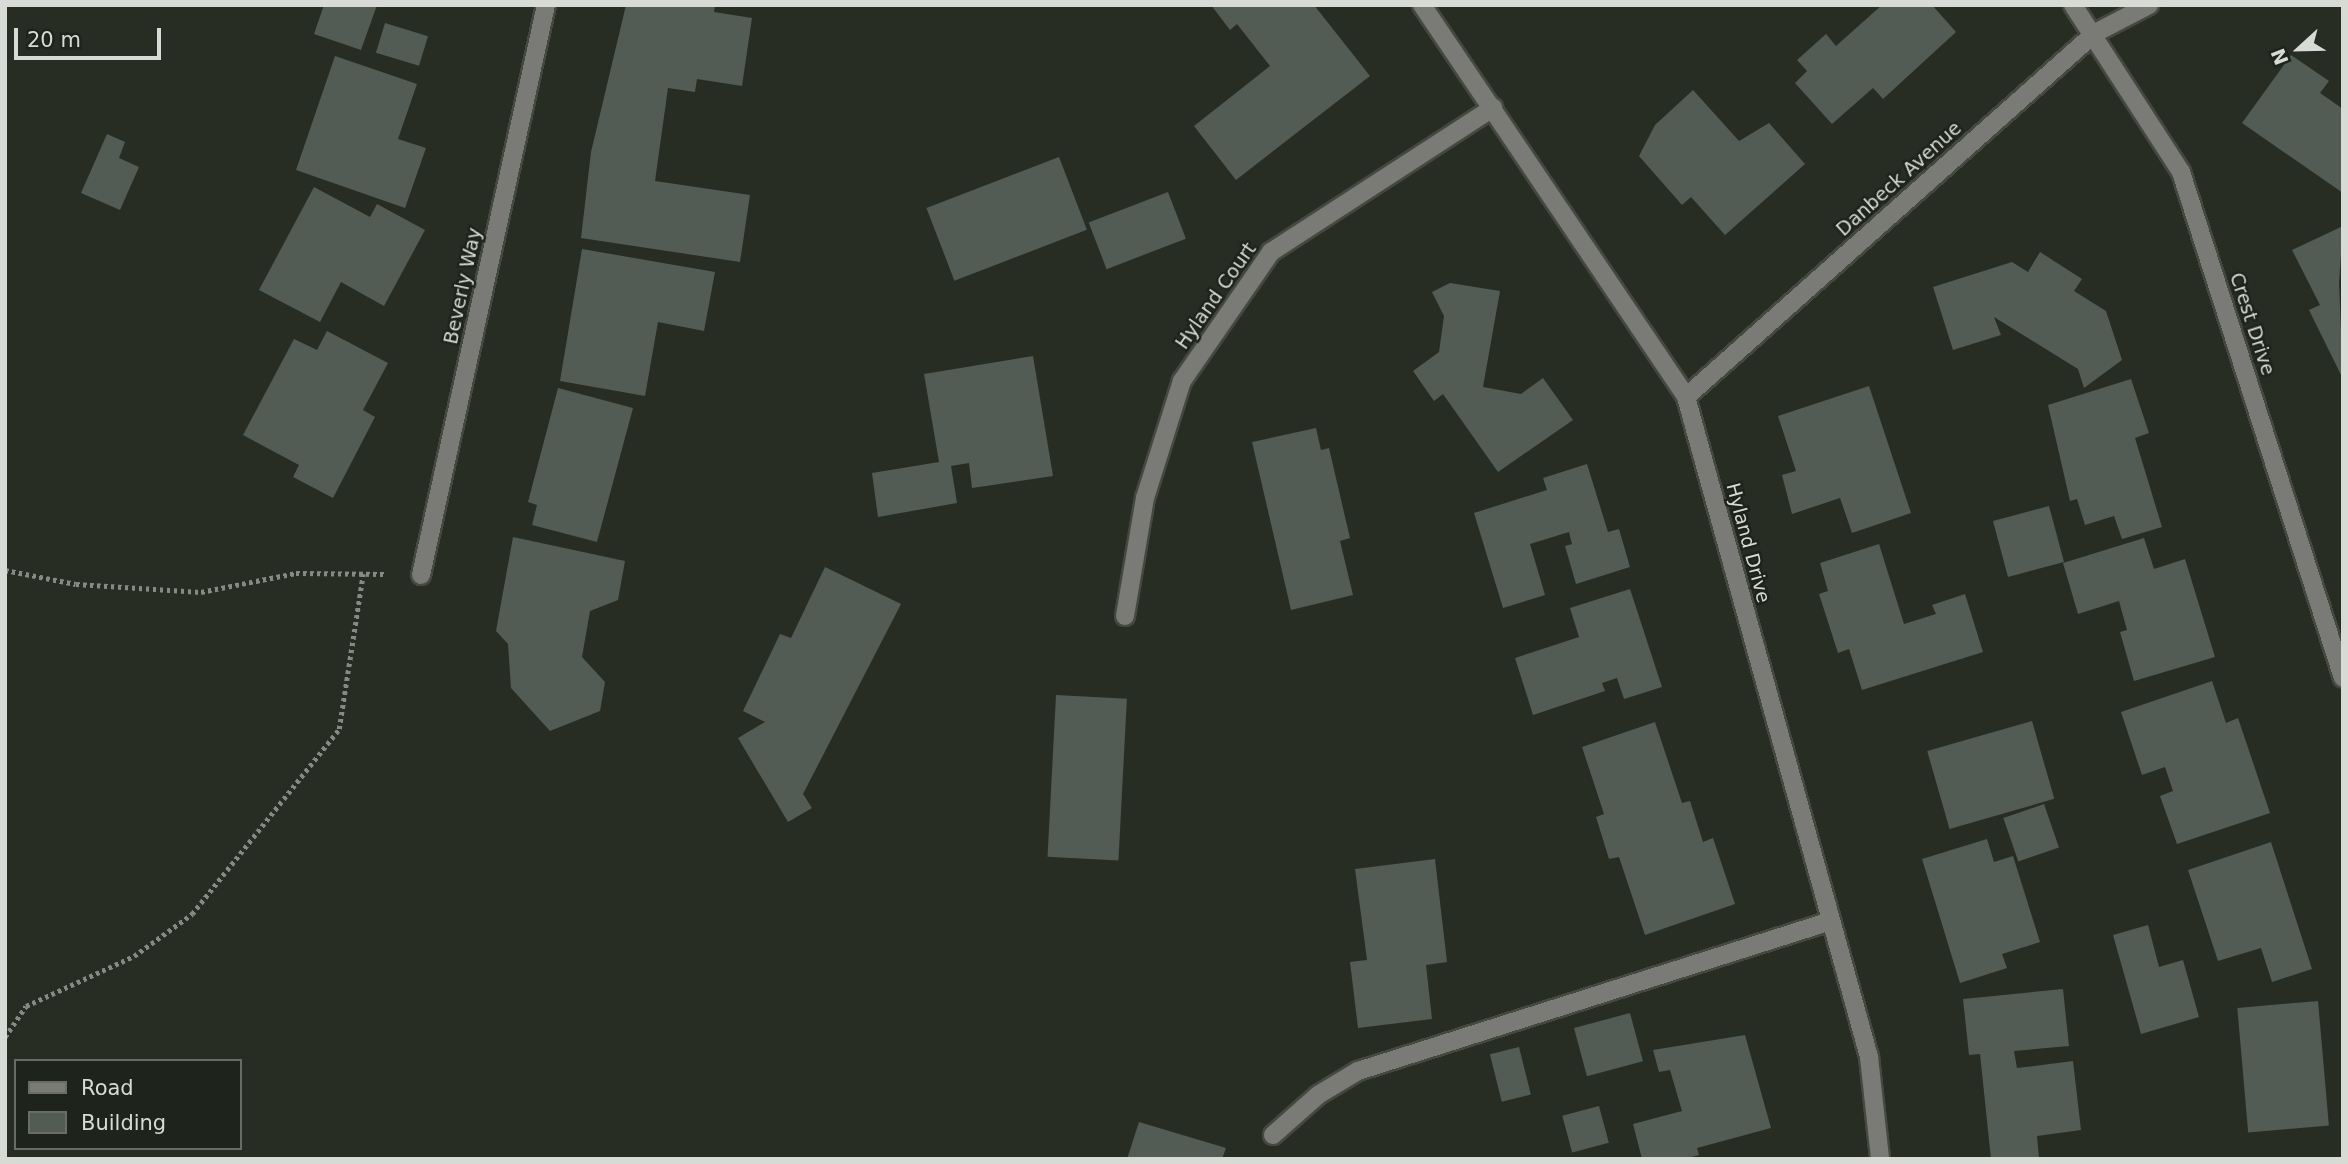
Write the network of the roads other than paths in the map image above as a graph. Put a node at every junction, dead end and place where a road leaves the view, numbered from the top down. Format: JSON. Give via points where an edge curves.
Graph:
{"nodes":[{"id":1,"x":546,"y":5,"type":"edge"},
{"id":2,"x":1422,"y":5,"type":"edge"},
{"id":3,"x":2073,"y":5,"type":"edge"},
{"id":4,"x":2149,"y":5,"type":"edge"},
{"id":5,"x":2095,"y":33,"type":"junction"},
{"id":6,"x":1493,"y":107,"type":"junction"},
{"id":7,"x":1686,"y":397,"type":"junction"},
{"id":8,"x":421,"y":575,"type":"road end"},
{"id":9,"x":1125,"y":616,"type":"dead end"},
{"id":10,"x":2343,"y":678,"type":"edge"},
{"id":11,"x":1830,"y":920,"type":"junction"},
{"id":12,"x":1273,"y":1135,"type":"dead end"},
{"id":13,"x":1880,"y":1159,"type":"edge"}],
"edges":[{"from":1,"to":8,"type":"street","name":"Beverly Way"},
{"from":2,"to":6,"type":"street","name":"Hyland Drive"},
{"from":3,"to":5,"type":"street","name":"Crest Drive"},
{"from":4,"to":5,"type":"street","name":"Danbeck Avenue"},
{"from":5,"to":7,"type":"street","name":"Danbeck Avenue"},
{"from":5,"to":10,"type":"street","name":"Crest Drive","via":[[2182,172]]},
{"from":6,"to":7,"type":"street","name":"Hyland Drive"},
{"from":6,"to":9,"type":"street","name":"Hyland Court","via":[[1271,252],[1182,382],[1145,498]]},
{"from":7,"to":11,"type":"street","name":"Hyland Drive"},
{"from":11,"to":12,"type":"street","via":[[1358,1071],[1318,1095]]},
{"from":11,"to":13,"type":"street","name":"Hyland Drive","via":[[1869,1057]]}]}
